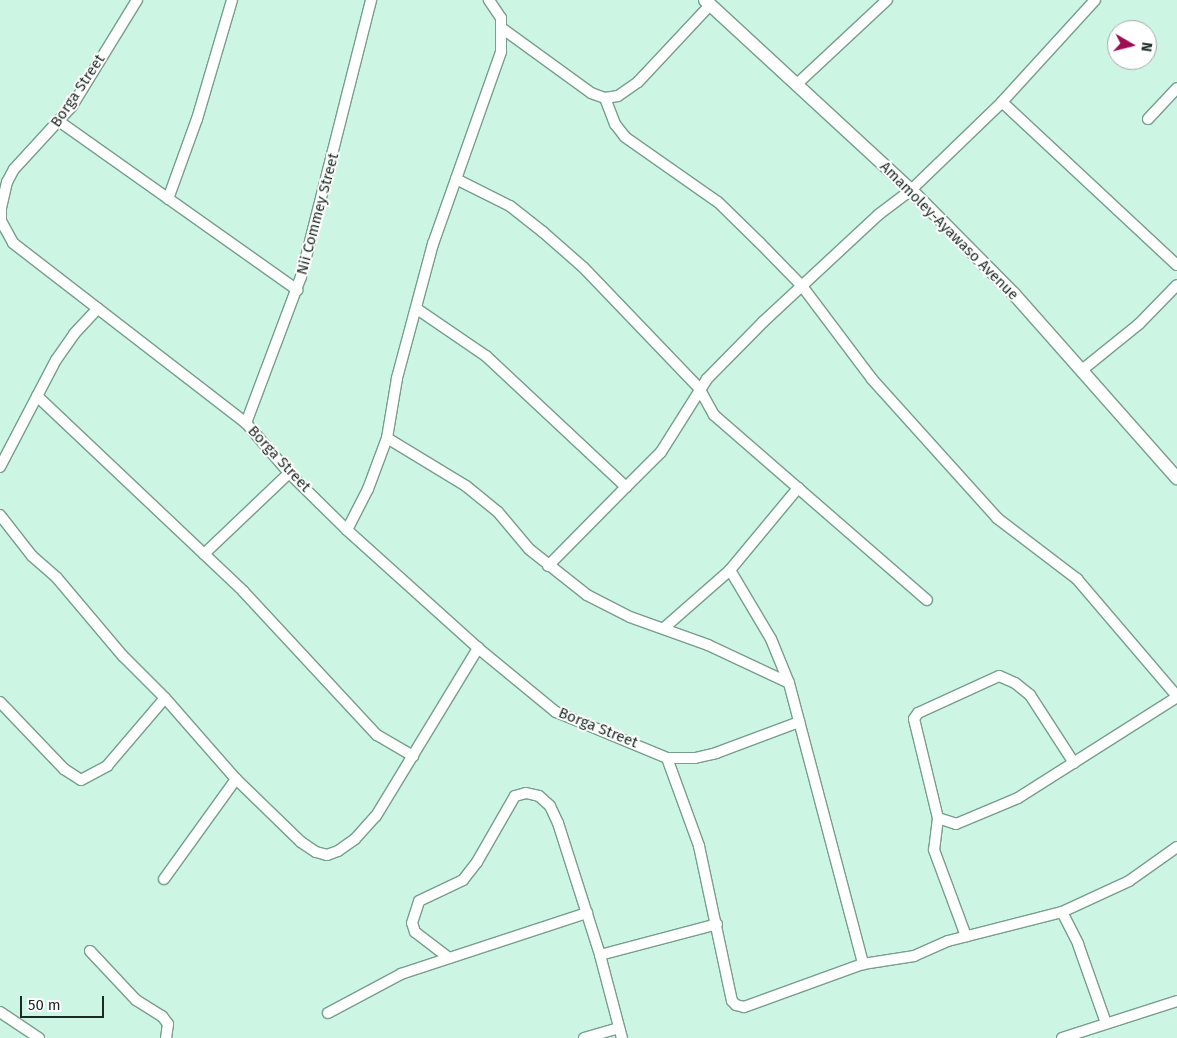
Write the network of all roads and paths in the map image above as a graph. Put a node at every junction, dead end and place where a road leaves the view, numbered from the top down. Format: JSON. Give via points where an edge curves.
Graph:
{"nodes":[{"id":1,"x":137,"y":0,"type":"edge"},
{"id":2,"x":232,"y":0,"type":"edge"},
{"id":3,"x":371,"y":0,"type":"edge"},
{"id":4,"x":489,"y":0,"type":"edge"},
{"id":5,"x":887,"y":0,"type":"edge"},
{"id":6,"x":1095,"y":0,"type":"edge"},
{"id":7,"x":708,"y":2,"type":"edge"},
{"id":8,"x":503,"y":29,"type":"junction"},
{"id":9,"x":797,"y":84,"type":"junction"},
{"id":10,"x":1177,"y":88,"type":"edge"},
{"id":11,"x":605,"y":98,"type":"junction"},
{"id":12,"x":1002,"y":102,"type":"junction"},
{"id":13,"x":1148,"y":119,"type":"dead end"},
{"id":14,"x":60,"y":122,"type":"junction"},
{"id":15,"x":456,"y":179,"type":"junction"},
{"id":16,"x":911,"y":190,"type":"junction"},
{"id":17,"x":168,"y":199,"type":"junction"},
{"id":18,"x":3,"y":234,"type":"edge"},
{"id":19,"x":1177,"y":265,"type":"edge"},
{"id":20,"x":1177,"y":285,"type":"edge"},
{"id":21,"x":802,"y":286,"type":"junction"},
{"id":22,"x":297,"y":290,"type":"junction"},
{"id":23,"x":98,"y":308,"type":"junction"},
{"id":24,"x":417,"y":309,"type":"junction"},
{"id":25,"x":1082,"y":370,"type":"junction"},
{"id":26,"x":699,"y":388,"type":"junction"},
{"id":27,"x":37,"y":396,"type":"junction"},
{"id":28,"x":246,"y":423,"type":"junction"},
{"id":29,"x":387,"y":438,"type":"junction"},
{"id":30,"x":0,"y":467,"type":"edge"},
{"id":31,"x":289,"y":473,"type":"junction"},
{"id":32,"x":1177,"y":478,"type":"edge"},
{"id":33,"x":626,"y":487,"type":"junction"},
{"id":34,"x":798,"y":488,"type":"junction"},
{"id":35,"x":0,"y":515,"type":"edge"},
{"id":36,"x":347,"y":530,"type":"junction"},
{"id":37,"x":204,"y":554,"type":"junction"},
{"id":38,"x":548,"y":566,"type":"junction"},
{"id":39,"x":730,"y":570,"type":"junction"},
{"id":40,"x":927,"y":600,"type":"dead end"},
{"id":41,"x":664,"y":628,"type":"junction"},
{"id":42,"x":478,"y":648,"type":"junction"},
{"id":43,"x":789,"y":683,"type":"junction"},
{"id":44,"x":1177,"y":696,"type":"edge"},
{"id":45,"x":165,"y":698,"type":"junction"},
{"id":46,"x":0,"y":702,"type":"edge"},
{"id":47,"x":799,"y":722,"type":"junction"},
{"id":48,"x":413,"y":756,"type":"junction"},
{"id":49,"x":667,"y":758,"type":"junction"},
{"id":50,"x":1074,"y":763,"type":"junction"},
{"id":51,"x":236,"y":779,"type":"junction"},
{"id":52,"x":938,"y":818,"type":"junction"},
{"id":53,"x":1177,"y":847,"type":"edge"},
{"id":54,"x":164,"y":879,"type":"dead end"},
{"id":55,"x":1062,"y":912,"type":"junction"},
{"id":56,"x":587,"y":913,"type":"junction"},
{"id":57,"x":717,"y":924,"type":"junction"},
{"id":58,"x":966,"y":936,"type":"junction"},
{"id":59,"x":90,"y":951,"type":"dead end"},
{"id":60,"x":600,"y":956,"type":"junction"},
{"id":61,"x":448,"y":958,"type":"junction"},
{"id":62,"x":863,"y":964,"type":"junction"},
{"id":63,"x":1177,"y":1001,"type":"edge"},
{"id":64,"x":0,"y":1012,"type":"edge"},
{"id":65,"x":328,"y":1013,"type":"dead end"},
{"id":66,"x":1106,"y":1023,"type":"junction"},
{"id":67,"x":620,"y":1033,"type":"edge"},
{"id":68,"x":39,"y":1038,"type":"edge"},
{"id":69,"x":166,"y":1038,"type":"edge"},
{"id":70,"x":584,"y":1038,"type":"edge"},
{"id":71,"x":1062,"y":1038,"type":"edge"}],
"edges":[{"from":1,"to":14,"type":"street","name":"Borga Street"},
{"from":2,"to":17,"type":"street","via":[[197,119]]},
{"from":3,"to":22,"type":"street","name":"Nii Commey Street","via":[[352,85]]},
{"from":4,"to":8,"type":"street","via":[[496,8]]},
{"from":5,"to":9,"type":"street"},
{"from":6,"to":12,"type":"street"},
{"from":7,"to":9,"type":"street","name":"Amamoley-Ayawaso Avenue"},
{"from":7,"to":11,"type":"street","via":[[638,82],[618,96]]},
{"from":8,"to":11,"type":"street","via":[[591,93]]},
{"from":8,"to":15,"type":"street","via":[[501,52]]},
{"from":9,"to":16,"type":"street","name":"Amamoley-Ayawaso Avenue"},
{"from":10,"to":13,"type":"street"},
{"from":11,"to":21,"type":"street","via":[[615,124],[625,137],[718,202]]},
{"from":12,"to":16,"type":"street"},
{"from":12,"to":19,"type":"street"},
{"from":14,"to":17,"type":"street"},
{"from":14,"to":18,"type":"street","name":"Borga Street","via":[[6,182],[1,207]]},
{"from":15,"to":24,"type":"street","via":[[433,244]]},
{"from":15,"to":26,"type":"street","via":[[510,206],[544,232],[583,267]]},
{"from":16,"to":21,"type":"street","via":[[878,215]]},
{"from":16,"to":25,"type":"street","name":"Amamoley-Ayawaso Avenue","via":[[1014,294]]},
{"from":17,"to":22,"type":"street"},
{"from":18,"to":23,"type":"street","name":"Borga Street","via":[[23,254]]},
{"from":20,"to":25,"type":"street","via":[[1139,324]]},
{"from":21,"to":26,"type":"street"},
{"from":21,"to":44,"type":"street","via":[[872,379],[997,518],[1077,579]]},
{"from":22,"to":28,"type":"street","name":"Nii Commey Street"},
{"from":23,"to":27,"type":"street","via":[[74,334]]},
{"from":23,"to":28,"type":"street","name":"Borga Street"},
{"from":24,"to":29,"type":"street","via":[[397,378]]},
{"from":24,"to":33,"type":"street","via":[[486,356]]},
{"from":25,"to":32,"type":"street","name":"Amamoley-Ayawaso Avenue"},
{"from":26,"to":33,"type":"street","via":[[661,452]]},
{"from":26,"to":34,"type":"street","via":[[714,415]]},
{"from":27,"to":30,"type":"street"},
{"from":27,"to":37,"type":"street"},
{"from":28,"to":31,"type":"street","name":"Borga Street"},
{"from":29,"to":36,"type":"street","via":[[368,489]]},
{"from":29,"to":38,"type":"street","via":[[466,486],[498,512]]},
{"from":31,"to":36,"type":"street","name":"Borga Street"},
{"from":31,"to":37,"type":"street"},
{"from":33,"to":38,"type":"street"},
{"from":34,"to":39,"type":"street"},
{"from":34,"to":40,"type":"street"},
{"from":35,"to":45,"type":"street","via":[[32,556],[57,578],[123,656]]},
{"from":36,"to":42,"type":"street","name":"Borga Street"},
{"from":37,"to":48,"type":"street","via":[[243,590],[377,734]]},
{"from":38,"to":41,"type":"street","via":[[587,595],[630,617]]},
{"from":39,"to":41,"type":"street"},
{"from":39,"to":43,"type":"street","via":[[772,639]]},
{"from":41,"to":43,"type":"street"},
{"from":42,"to":48,"type":"street"},
{"from":42,"to":49,"type":"street","name":"Borga Street","via":[[556,712]]},
{"from":43,"to":47,"type":"street"},
{"from":44,"to":50,"type":"street"},
{"from":45,"to":46,"type":"street","via":[[107,766],[81,780],[64,768]]},
{"from":45,"to":51,"type":"street"},
{"from":47,"to":49,"type":"street","name":"Borga Street","via":[[716,753],[695,758]]},
{"from":47,"to":62,"type":"street"},
{"from":48,"to":51,"type":"street","via":[[376,816],[355,839],[327,855],[301,842]]},
{"from":49,"to":57,"type":"street","via":[[699,846]]},
{"from":50,"to":52,"type":"street","via":[[1018,798],[956,824]]},
{"from":50,"to":52,"type":"street","via":[[1030,695],[999,676],[987,679],[918,713],[914,719]]},
{"from":51,"to":54,"type":"street"},
{"from":52,"to":58,"type":"street","via":[[934,850]]},
{"from":53,"to":55,"type":"street","via":[[1129,881]]},
{"from":55,"to":58,"type":"street"},
{"from":55,"to":66,"type":"street","via":[[1085,961]]},
{"from":56,"to":60,"type":"street"},
{"from":56,"to":61,"type":"street"},
{"from":56,"to":61,"type":"street","via":[[550,806],[539,796],[526,793],[515,796],[463,880],[419,901],[414,910],[412,922],[415,932]]},
{"from":57,"to":60,"type":"street"},
{"from":57,"to":62,"type":"street","via":[[732,1000],[744,1007]]},
{"from":58,"to":62,"type":"street","via":[[914,956]]},
{"from":59,"to":69,"type":"street","via":[[136,1000],[162,1016],[168,1024]]},
{"from":60,"to":67,"type":"street"},
{"from":61,"to":65,"type":"street","via":[[400,974]]},
{"from":63,"to":66,"type":"street"},
{"from":64,"to":68,"type":"street"},
{"from":66,"to":71,"type":"street"},
{"from":67,"to":70,"type":"street"}]}
